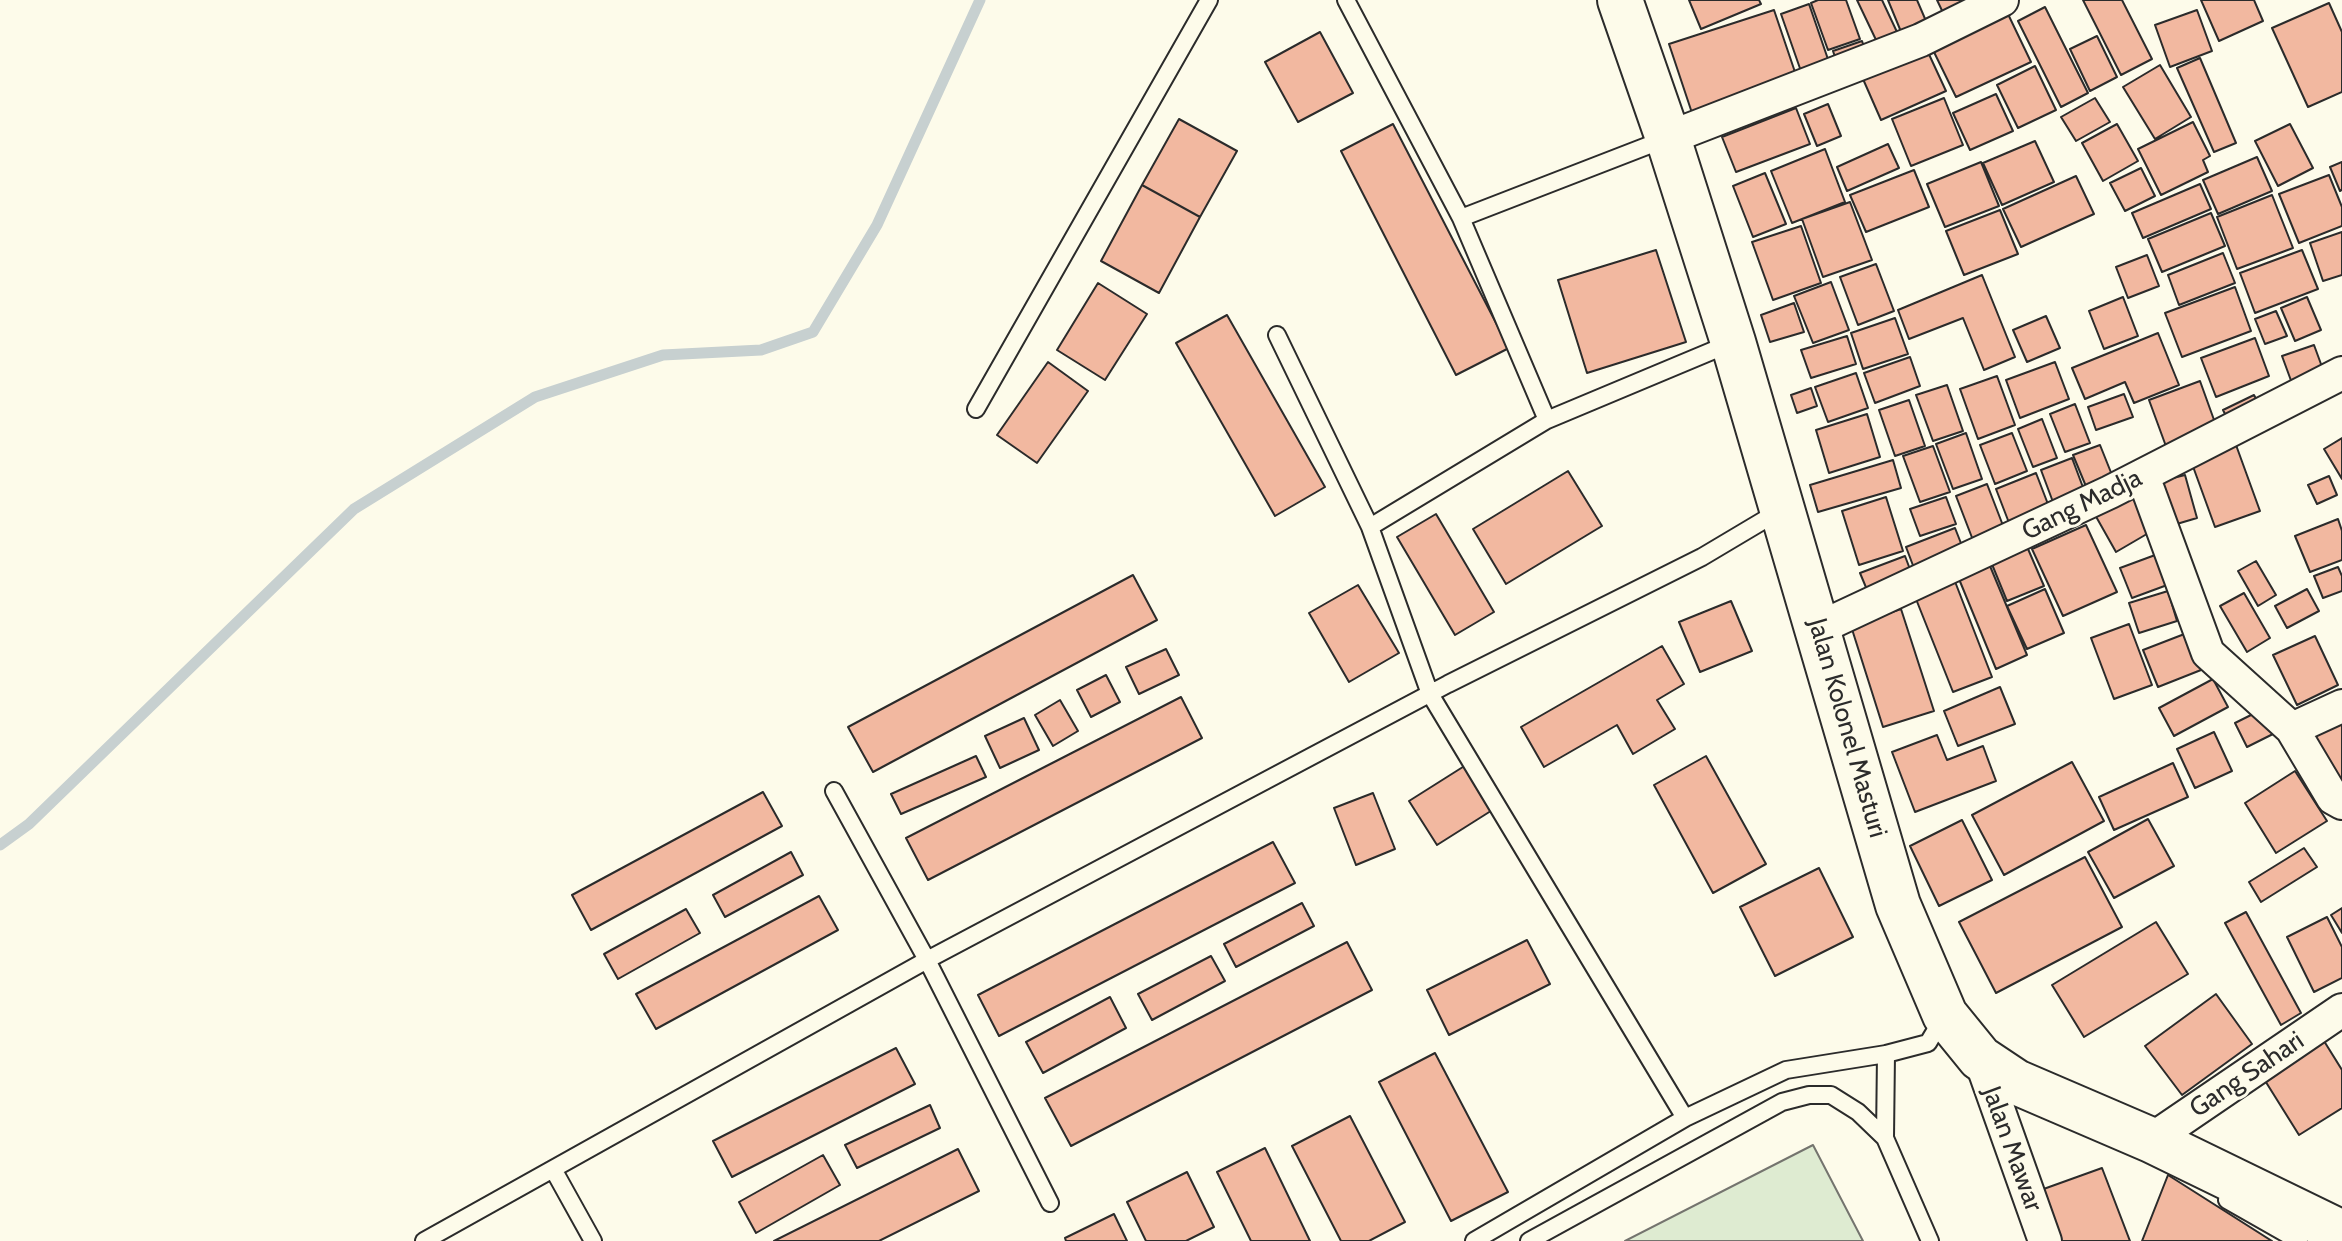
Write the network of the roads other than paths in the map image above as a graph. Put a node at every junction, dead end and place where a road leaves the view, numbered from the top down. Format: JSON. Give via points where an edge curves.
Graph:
{"nodes":[{"id":1,"x":1209,"y":0,"type":"edge"},
{"id":2,"x":1346,"y":0,"type":"edge"},
{"id":3,"x":1620,"y":0,"type":"edge"},
{"id":4,"x":2002,"y":0,"type":"edge"},
{"id":5,"x":1668,"y":138,"type":"junction"},
{"id":6,"x":1461,"y":218,"type":"junction"},
{"id":7,"x":1277,"y":335,"type":"dead end"},
{"id":8,"x":1733,"y":342,"type":"junction"},
{"id":9,"x":2342,"y":373,"type":"edge"},
{"id":10,"x":976,"y":409,"type":"dead end"},
{"id":11,"x":1547,"y":420,"type":"junction"},
{"id":12,"x":2143,"y":476,"type":"junction"},
{"id":13,"x":1781,"y":510,"type":"junction"},
{"id":14,"x":1370,"y":527,"type":"junction"},
{"id":15,"x":1819,"y":628,"type":"junction"},
{"id":16,"x":1430,"y":694,"type":"junction"},
{"id":17,"x":2342,"y":706,"type":"edge"},
{"id":18,"x":2292,"y":729,"type":"junction"},
{"id":19,"x":834,"y":791,"type":"dead end"},
{"id":20,"x":2342,"y":803,"type":"edge"},
{"id":21,"x":927,"y":960,"type":"junction"},
{"id":22,"x":2342,"y":1010,"type":"edge"},
{"id":23,"x":1945,"y":1015,"type":"junction"},
{"id":24,"x":1886,"y":1054,"type":"junction"},
{"id":25,"x":1980,"y":1058,"type":"junction"},
{"id":26,"x":1685,"y":1118,"type":"junction"},
{"id":27,"x":1885,"y":1138,"type":"junction"},
{"id":28,"x":2168,"y":1155,"type":"junction"},
{"id":29,"x":553,"y":1169,"type":"junction"},
{"id":30,"x":2211,"y":1191,"type":"dead end"},
{"id":31,"x":1050,"y":1203,"type":"dead end"},
{"id":32,"x":2342,"y":1233,"type":"edge"},
{"id":33,"x":424,"y":1241,"type":"edge"},
{"id":34,"x":593,"y":1241,"type":"edge"},
{"id":35,"x":1474,"y":1241,"type":"edge"},
{"id":36,"x":1529,"y":1241,"type":"edge"},
{"id":37,"x":1930,"y":1241,"type":"edge"},
{"id":38,"x":2045,"y":1241,"type":"edge"},
{"id":39,"x":2299,"y":1241,"type":"edge"}],
"edges":[{"from":1,"to":10,"type":"lane"},
{"from":2,"to":6,"type":"lane"},
{"from":3,"to":5,"type":"main road","name":"Jalan Kolonel Masturi"},
{"from":4,"to":5,"type":"street","via":[[1921,40]]},
{"from":5,"to":6,"type":"lane"},
{"from":5,"to":8,"type":"main road","name":"Jalan Kolonel Masturi"},
{"from":6,"to":11,"type":"lane"},
{"from":7,"to":14,"type":"lane"},
{"from":8,"to":11,"type":"lane"},
{"from":8,"to":13,"type":"main road","name":"Jalan Kolonel Masturi"},
{"from":9,"to":12,"type":"street","name":"Gang Madja"},
{"from":11,"to":14,"type":"lane"},
{"from":12,"to":15,"type":"street","name":"Gang Madja"},
{"from":12,"to":18,"type":"street","via":[[2208,653]]},
{"from":13,"to":15,"type":"main road","name":"Jalan Kolonel Masturi"},
{"from":13,"to":16,"type":"lane","via":[[1702,557]]},
{"from":14,"to":16,"type":"lane"},
{"from":15,"to":23,"type":"main road","name":"Jalan Kolonel Masturi","via":[[1898,905]]},
{"from":16,"to":21,"type":"lane"},
{"from":16,"to":26,"type":"lane"},
{"from":17,"to":18,"type":"street"},
{"from":18,"to":20,"type":"street","via":[[2333,798]]},
{"from":19,"to":21,"type":"lane"},
{"from":21,"to":29,"type":"lane"},
{"from":21,"to":31,"type":"lane"},
{"from":22,"to":28,"type":"street","name":"Gang Sahari"},
{"from":23,"to":24,"type":"lane","via":[[1928,1043]]},
{"from":23,"to":25,"type":"main road","name":"Jalan Kolonel Masturi"},
{"from":24,"to":26,"type":"lane","via":[[1786,1070]]},
{"from":24,"to":27,"type":"lane"},
{"from":25,"to":28,"type":"main road","name":"Jalan Kolonel Masturi","via":[[2016,1082]]},
{"from":25,"to":38,"type":"street","name":"Jalan Mawar"},
{"from":26,"to":35,"type":"lane"},
{"from":27,"to":36,"type":"lane","via":[[1831,1095],[1782,1102]]},
{"from":27,"to":37,"type":"lane"},
{"from":28,"to":32,"type":"main road","name":"Jalan Kolonel Masturi"},
{"from":29,"to":33,"type":"lane"},
{"from":29,"to":34,"type":"lane"},
{"from":30,"to":39,"type":"lane"}]}
